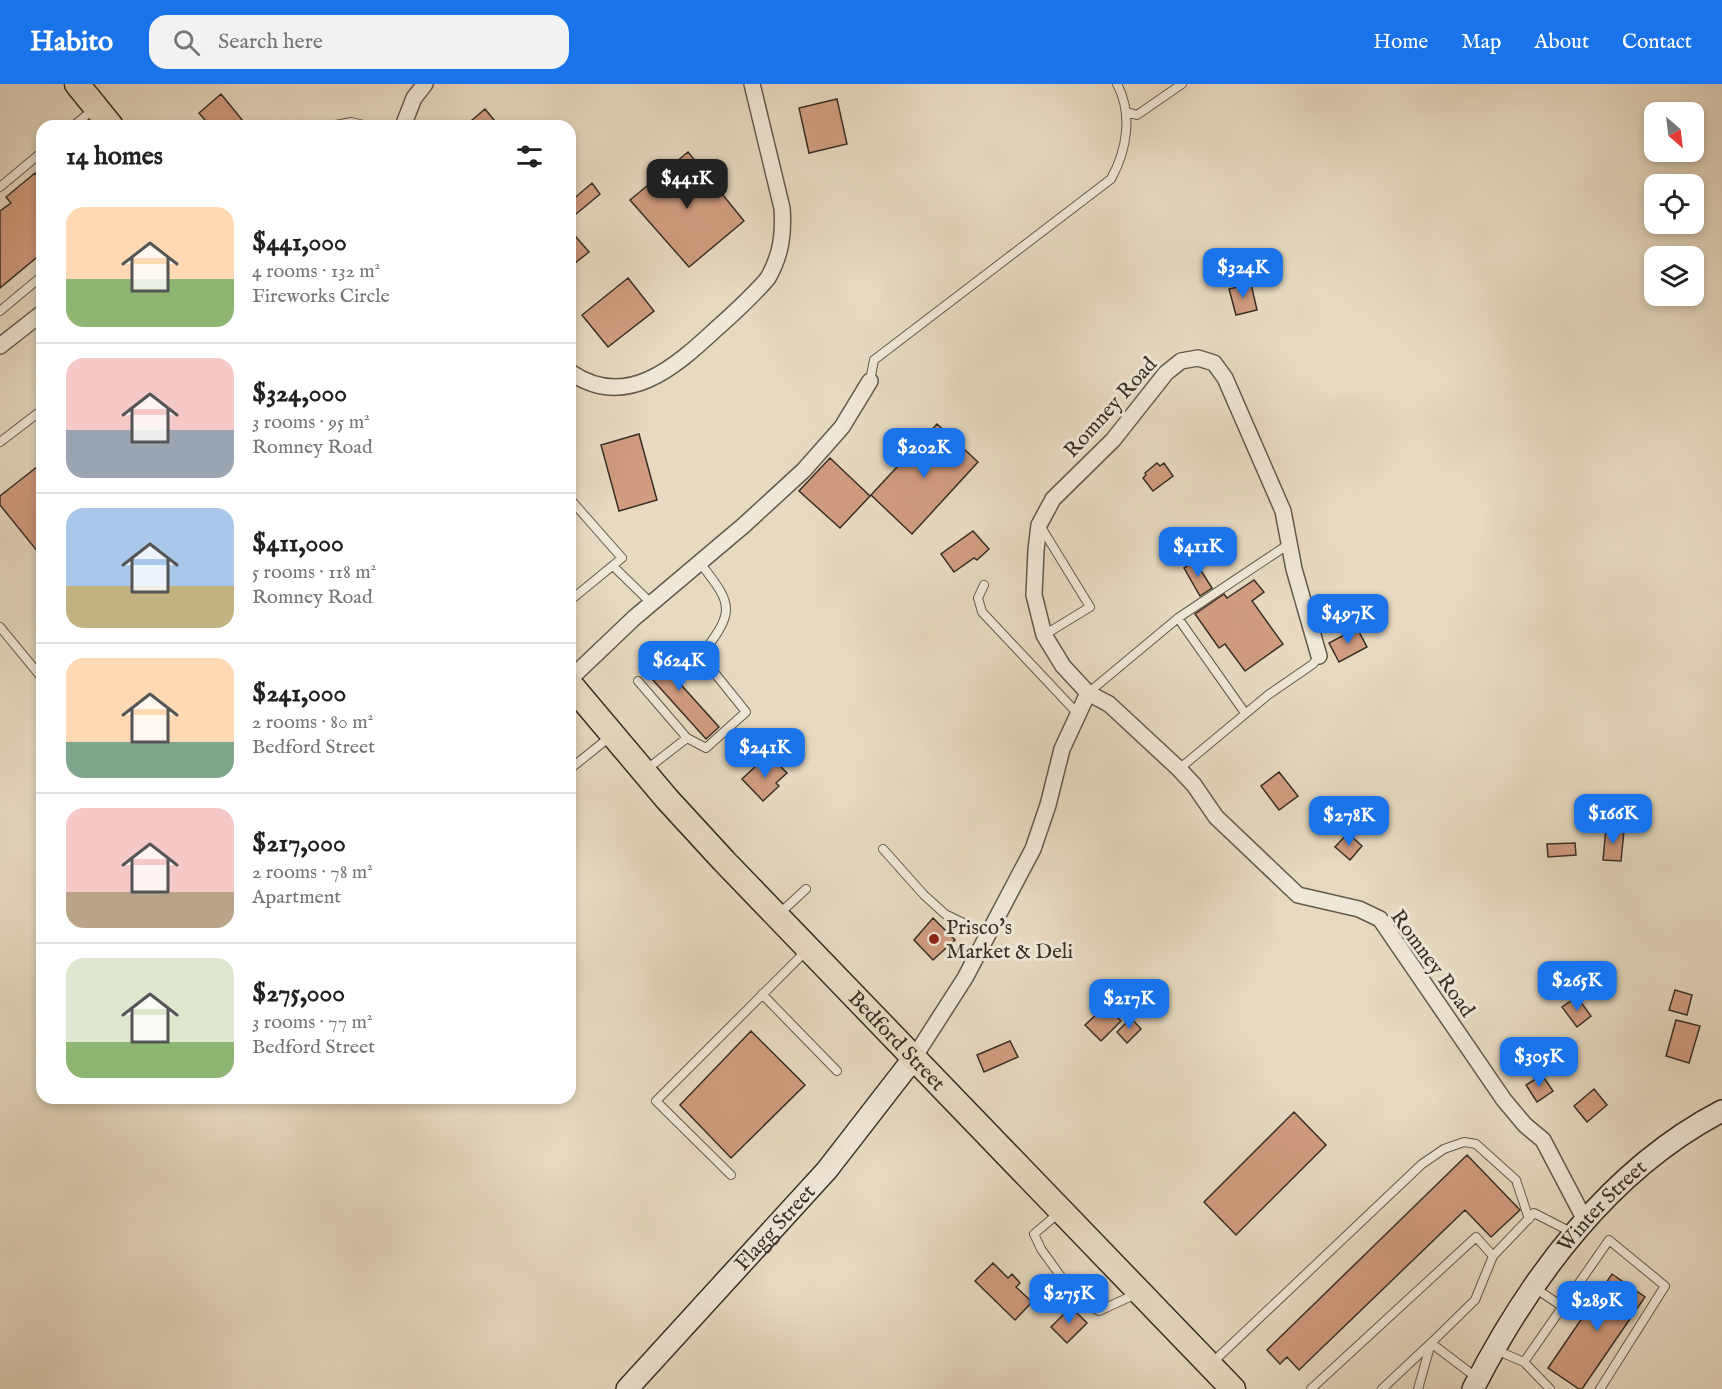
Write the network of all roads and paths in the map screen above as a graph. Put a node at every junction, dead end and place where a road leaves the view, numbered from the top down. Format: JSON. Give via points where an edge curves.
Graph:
{"nodes":[{"id":1,"x":77,"y":84,"type":"edge"},
{"id":2,"x":425,"y":84,"type":"edge"},
{"id":3,"x":752,"y":84,"type":"edge"},
{"id":4,"x":1117,"y":84,"type":"edge"},
{"id":5,"x":1182,"y":84,"type":"edge"},
{"id":6,"x":96,"y":107,"type":"junction"},
{"id":7,"x":1127,"y":112,"type":"junction"},
{"id":8,"x":81,"y":120,"type":"edge"},
{"id":9,"x":106,"y":120,"type":"edge"},
{"id":10,"x":405,"y":120,"type":"edge"},
{"id":11,"x":36,"y":157,"type":"edge"},
{"id":12,"x":0,"y":187,"type":"edge"},
{"id":13,"x":36,"y":281,"type":"edge"},
{"id":14,"x":0,"y":311,"type":"edge"},
{"id":15,"x":36,"y":318,"type":"edge"},
{"id":16,"x":0,"y":346,"type":"edge"},
{"id":17,"x":576,"y":376,"type":"edge"},
{"id":18,"x":870,"y":381,"type":"joint"},
{"id":19,"x":36,"y":415,"type":"edge"},
{"id":20,"x":0,"y":442,"type":"edge"},
{"id":21,"x":576,"y":506,"type":"edge"},
{"id":22,"x":1039,"y":525,"type":"junction"},
{"id":23,"x":1289,"y":544,"type":"junction"},
{"id":24,"x":700,"y":563,"type":"junction"},
{"id":25,"x":613,"y":566,"type":"junction"},
{"id":26,"x":984,"y":585,"type":"dead end"},
{"id":27,"x":576,"y":596,"type":"edge"},
{"id":28,"x":651,"y":603,"type":"junction"},
{"id":29,"x":1178,"y":618,"type":"junction"},
{"id":30,"x":0,"y":627,"type":"edge"},
{"id":31,"x":1044,"y":635,"type":"junction"},
{"id":32,"x":1319,"y":656,"type":"joint"},
{"id":33,"x":36,"y":671,"type":"edge"},
{"id":34,"x":576,"y":673,"type":"edge"},
{"id":35,"x":638,"y":681,"type":"dead end"},
{"id":36,"x":576,"y":691,"type":"edge"},
{"id":37,"x":1088,"y":693,"type":"junction"},
{"id":38,"x":1078,"y":714,"type":"junction"},
{"id":39,"x":1245,"y":714,"type":"junction"},
{"id":40,"x":613,"y":735,"type":"junction"},
{"id":41,"x":687,"y":738,"type":"junction"},
{"id":42,"x":576,"y":764,"type":"edge"},
{"id":43,"x":1179,"y":769,"type":"junction"},
{"id":44,"x":644,"y":772,"type":"junction"},
{"id":45,"x":883,"y":849,"type":"dead end"},
{"id":46,"x":806,"y":889,"type":"dead end"},
{"id":47,"x":777,"y":916,"type":"junction"},
{"id":48,"x":987,"y":934,"type":"junction"},
{"id":49,"x":808,"y":949,"type":"junction"},
{"id":50,"x":762,"y":994,"type":"junction"},
{"id":51,"x":914,"y":1059,"type":"junction"},
{"id":52,"x":837,"y":1071,"type":"dead end"},
{"id":53,"x":1722,"y":1111,"type":"edge"},
{"id":54,"x":731,"y":1175,"type":"dead end"},
{"id":55,"x":1061,"y":1210,"type":"junction"},
{"id":56,"x":1529,"y":1219,"type":"junction"},
{"id":57,"x":1580,"y":1228,"type":"junction"},
{"id":58,"x":1492,"y":1256,"type":"junction"},
{"id":59,"x":1533,"y":1287,"type":"junction"},
{"id":60,"x":1139,"y":1292,"type":"junction"},
{"id":61,"x":1563,"y":1307,"type":"junction"},
{"id":62,"x":1431,"y":1343,"type":"junction"},
{"id":63,"x":1494,"y":1349,"type":"junction"},
{"id":64,"x":1524,"y":1362,"type":"junction"},
{"id":65,"x":1210,"y":1365,"type":"junction"},
{"id":66,"x":1477,"y":1385,"type":"edge"},
{"id":67,"x":627,"y":1389,"type":"edge"},
{"id":68,"x":1233,"y":1389,"type":"edge"},
{"id":69,"x":1311,"y":1389,"type":"edge"},
{"id":70,"x":1382,"y":1389,"type":"edge"},
{"id":71,"x":1418,"y":1389,"type":"edge"},
{"id":72,"x":1550,"y":1389,"type":"edge"},
{"id":73,"x":1600,"y":1389,"type":"edge"}],
"edges":[{"from":1,"to":6,"type":"main road"},
{"from":2,"to":10,"type":"street"},
{"from":3,"to":17,"type":"street","via":[[784,228],[777,263],[768,278],[683,360],[648,381],[626,387],[603,386]]},
{"from":4,"to":7,"type":"lane"},
{"from":5,"to":7,"type":"lane","via":[[1137,115]]},
{"from":6,"to":8,"type":"lane"},
{"from":6,"to":9,"type":"main road"},
{"from":7,"to":18,"type":"lane","via":[[1118,165],[1111,179],[874,360]]},
{"from":11,"to":12,"type":"lane"},
{"from":13,"to":14,"type":"lane"},
{"from":15,"to":16,"type":"street"},
{"from":18,"to":24,"type":"street","via":[[842,427],[804,470]]},
{"from":19,"to":20,"type":"lane"},
{"from":21,"to":25,"type":"lane","via":[[622,558]]},
{"from":22,"to":23,"type":"street","name":"Romney Road","via":[[1053,499],[1113,440],[1166,373],[1181,361],[1198,358],[1214,363],[1225,378],[1283,511]]},
{"from":22,"to":31,"type":"street","name":"Romney Road","via":[[1034,595]]},
{"from":22,"to":31,"type":"lane","via":[[1090,607]]},
{"from":23,"to":29,"type":"lane"},
{"from":23,"to":32,"type":"street","name":"Romney Road"},
{"from":24,"to":28,"type":"street"},
{"from":24,"to":41,"type":"lane","via":[[726,601],[727,616],[701,656],[746,712],[706,748]]},
{"from":25,"to":27,"type":"lane"},
{"from":25,"to":28,"type":"lane"},
{"from":26,"to":38,"type":"lane","via":[[978,598],[982,612]]},
{"from":28,"to":34,"type":"street"},
{"from":29,"to":37,"type":"lane"},
{"from":29,"to":39,"type":"lane"},
{"from":30,"to":33,"type":"lane"},
{"from":31,"to":37,"type":"street","name":"Romney Road","via":[[1063,666]]},
{"from":32,"to":39,"type":"lane"},
{"from":35,"to":41,"type":"lane"},
{"from":36,"to":40,"type":"main road","name":"Bedford Street"},
{"from":37,"to":38,"type":"street"},
{"from":37,"to":43,"type":"street","name":"Romney Road","via":[[1109,704]]},
{"from":38,"to":48,"type":"street","via":[[1062,750],[1033,849]]},
{"from":39,"to":43,"type":"lane"},
{"from":40,"to":42,"type":"lane"},
{"from":40,"to":44,"type":"main road","name":"Bedford Street"},
{"from":41,"to":44,"type":"lane"},
{"from":43,"to":57,"type":"street","name":"Romney Road","via":[[1216,817],[1298,895],[1359,909],[1380,919],[1504,1100],[1543,1140]]},
{"from":44,"to":47,"type":"main road","name":"Bedford Street"},
{"from":45,"to":48,"type":"lane","via":[[945,914]]},
{"from":46,"to":47,"type":"lane"},
{"from":47,"to":49,"type":"main road","name":"Bedford Street"},
{"from":48,"to":51,"type":"street"},
{"from":49,"to":50,"type":"lane"},
{"from":49,"to":51,"type":"main road","name":"Bedford Street"},
{"from":50,"to":52,"type":"lane"},
{"from":50,"to":54,"type":"lane","via":[[656,1101]]},
{"from":51,"to":55,"type":"main road","name":"Bedford Street"},
{"from":51,"to":67,"type":"street","name":"Flagg Street","via":[[820,1178]]},
{"from":53,"to":57,"type":"street","name":"Winter Street","via":[[1657,1152]]},
{"from":55,"to":60,"type":"main road","name":"Bedford Street"},
{"from":55,"to":60,"type":"lane","via":[[1035,1234],[1041,1249],[1077,1299],[1099,1311]]},
{"from":56,"to":57,"type":"lane","via":[[1534,1213]]},
{"from":56,"to":58,"type":"lane"},
{"from":56,"to":65,"type":"lane","via":[[1516,1180],[1476,1144],[1464,1142],[1444,1149],[1422,1164]]},
{"from":57,"to":59,"type":"street","name":"Winter Street"},
{"from":58,"to":62,"type":"lane","via":[[1475,1300]]},
{"from":58,"to":69,"type":"lane","via":[[1476,1237]]},
{"from":59,"to":61,"type":"lane"},
{"from":59,"to":63,"type":"street","name":"Winter Street"},
{"from":60,"to":65,"type":"main road","name":"Bedford Street"},
{"from":61,"to":64,"type":"lane"},
{"from":61,"to":73,"type":"lane","via":[[1609,1240],[1665,1286]]},
{"from":62,"to":66,"type":"lane"},
{"from":62,"to":70,"type":"lane"},
{"from":62,"to":71,"type":"lane"},
{"from":63,"to":64,"type":"lane"},
{"from":63,"to":66,"type":"street","name":"Winter Street"},
{"from":64,"to":72,"type":"lane"},
{"from":65,"to":68,"type":"main road","name":"Bedford Street"}]}
